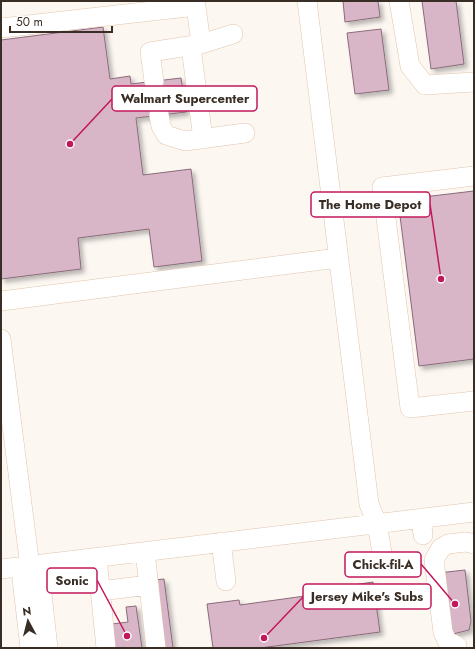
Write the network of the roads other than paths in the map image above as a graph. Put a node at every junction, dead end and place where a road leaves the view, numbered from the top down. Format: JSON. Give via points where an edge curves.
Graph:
{"nodes":[{"id":1,"x":307,"y":1,"type":"edge"},
{"id":2,"x":399,"y":1,"type":"edge"},
{"id":3,"x":1,"y":28,"type":"edge"},
{"id":4,"x":233,"y":34,"type":"dead end"},
{"id":5,"x":196,"y":45,"type":"junction"},
{"id":6,"x":154,"y":81,"type":"tunnel mouth"},
{"id":7,"x":474,"y":82,"type":"edge"},
{"id":8,"x":159,"y":115,"type":"tunnel mouth"},
{"id":9,"x":245,"y":133,"type":"dead end"},
{"id":10,"x":203,"y":139,"type":"junction"},
{"id":11,"x":474,"y":176,"type":"edge"},
{"id":12,"x":338,"y":258,"type":"junction"},
{"id":13,"x":1,"y":301,"type":"edge"},
{"id":14,"x":1,"y":340,"type":"edge"},
{"id":15,"x":474,"y":401,"type":"edge"},
{"id":16,"x":474,"y":512,"type":"edge"},
{"id":17,"x":377,"y":524,"type":"junction"},
{"id":18,"x":221,"y":542,"type":"junction"},
{"id":19,"x":474,"y":544,"type":"edge"},
{"id":20,"x":145,"y":552,"type":"junction"},
{"id":21,"x":97,"y":558,"type":"junction"},
{"id":22,"x":383,"y":559,"type":"dead end"},
{"id":23,"x":30,"y":567,"type":"junction"},
{"id":24,"x":1,"y":569,"type":"edge"},
{"id":25,"x":226,"y":581,"type":"dead end"},
{"id":26,"x":148,"y":585,"type":"junction"},
{"id":27,"x":100,"y":591,"type":"junction"},
{"id":28,"x":455,"y":647,"type":"edge"},
{"id":29,"x":30,"y":648,"type":"edge"},
{"id":30,"x":48,"y":648,"type":"edge"},
{"id":31,"x":106,"y":648,"type":"edge"},
{"id":32,"x":156,"y":648,"type":"edge"}],
"edges":[{"from":1,"to":12,"type":"street"},
{"from":2,"to":7,"type":"street","via":[[410,66],[425,85]]},
{"from":3,"to":5,"type":"street","via":[[196,6]]},
{"from":4,"to":5,"type":"street"},
{"from":5,"to":6,"type":"street","via":[[150,52]]},
{"from":5,"to":10,"type":"street"},
{"from":8,"to":10,"type":"street","via":[[166,135],[185,141]]},
{"from":9,"to":10,"type":"street"},
{"from":11,"to":15,"type":"street","via":[[382,187],[410,408]]},
{"from":12,"to":13,"type":"street"},
{"from":12,"to":17,"type":"street","via":[[369,504]]},
{"from":14,"to":23,"type":"street"},
{"from":16,"to":17,"type":"street","via":[[422,527]]},
{"from":17,"to":18,"type":"street"},
{"from":17,"to":22,"type":"street"},
{"from":18,"to":20,"type":"street"},
{"from":18,"to":25,"type":"street"},
{"from":19,"to":28,"type":"street","via":[[448,544],[441,548],[434,560],[443,632],[447,641]]},
{"from":20,"to":21,"type":"street"},
{"from":20,"to":26,"type":"street"},
{"from":21,"to":23,"type":"street"},
{"from":21,"to":27,"type":"street"},
{"from":23,"to":24,"type":"street"},
{"from":23,"to":29,"type":"street","via":[[22,579]]},
{"from":23,"to":30,"type":"street","via":[[40,576]]},
{"from":26,"to":27,"type":"street"},
{"from":26,"to":32,"type":"street"},
{"from":27,"to":31,"type":"street"}]}
